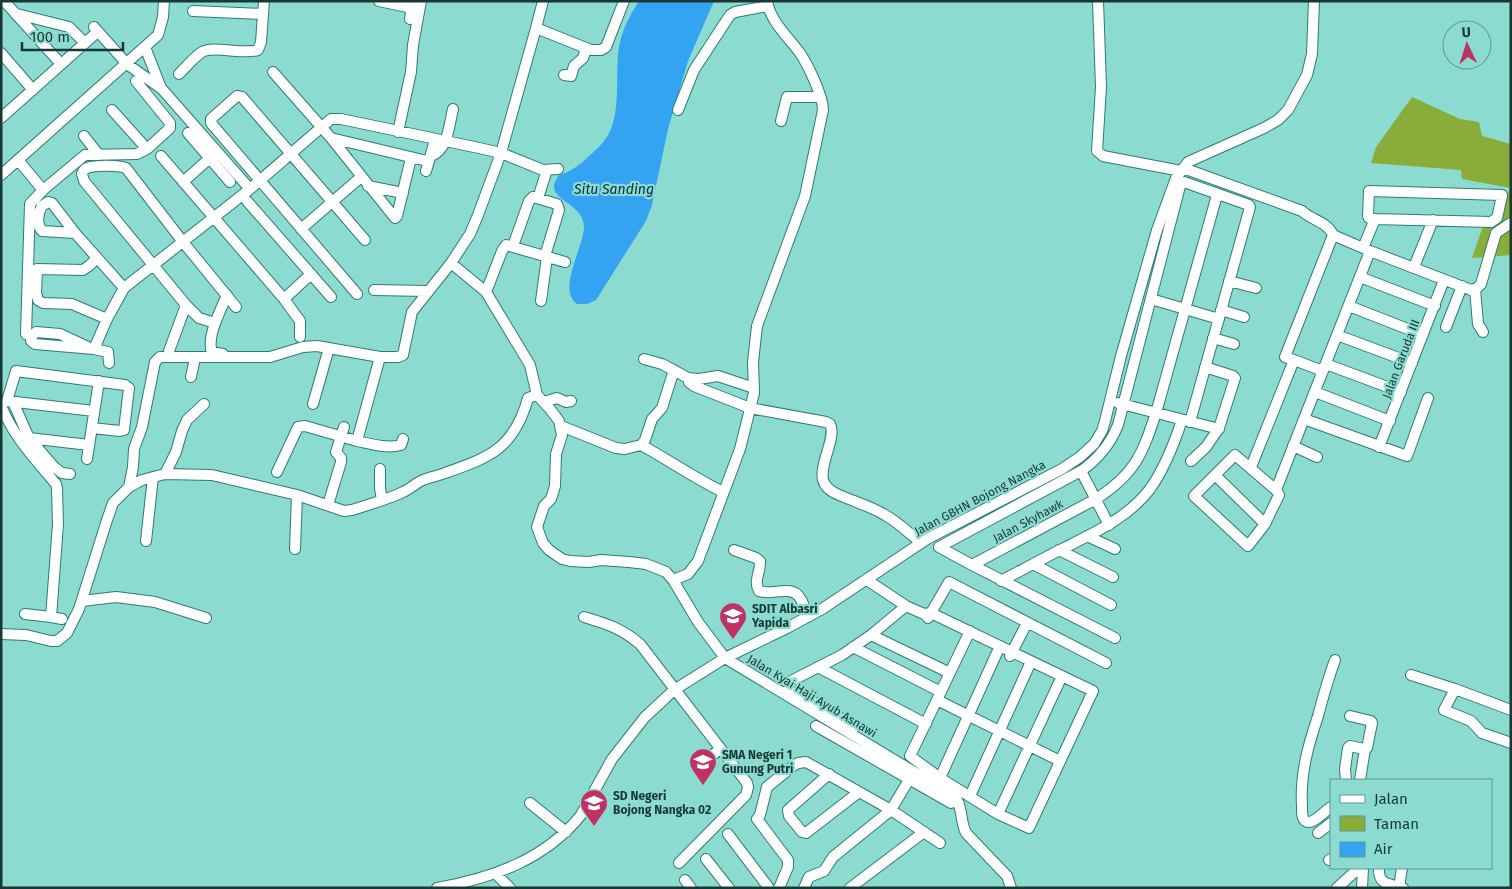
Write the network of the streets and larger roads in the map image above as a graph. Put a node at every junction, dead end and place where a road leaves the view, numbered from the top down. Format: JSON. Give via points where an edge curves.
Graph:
{"nodes":[{"id":1,"x":4,"y":1,"type":"edge"},
{"id":2,"x":164,"y":1,"type":"edge"},
{"id":3,"x":264,"y":1,"type":"edge"},
{"id":4,"x":380,"y":1,"type":"edge"},
{"id":5,"x":421,"y":1,"type":"edge"},
{"id":6,"x":543,"y":1,"type":"edge"},
{"id":7,"x":1098,"y":1,"type":"edge"},
{"id":8,"x":1314,"y":1,"type":"edge"},
{"id":9,"x":621,"y":2,"type":"edge"},
{"id":10,"x":767,"y":4,"type":"edge"},
{"id":11,"x":413,"y":5,"type":"edge"},
{"id":12,"x":194,"y":11,"type":"dead end"},
{"id":13,"x":16,"y":14,"type":"junction"},
{"id":14,"x":263,"y":14,"type":"junction"},
{"id":15,"x":410,"y":20,"type":"dead end"},
{"id":16,"x":536,"y":28,"type":"junction"},
{"id":17,"x":85,"y":44,"type":"junction"},
{"id":18,"x":145,"y":47,"type":"junction"},
{"id":19,"x":586,"y":48,"type":"junction"},
{"id":20,"x":1,"y":53,"type":"edge"},
{"id":21,"x":61,"y":64,"type":"junction"},
{"id":22,"x":127,"y":64,"type":"junction"},
{"id":23,"x":273,"y":72,"type":"dead end"},
{"id":24,"x":179,"y":74,"type":"dead end"},
{"id":25,"x":564,"y":75,"type":"dead end"},
{"id":26,"x":136,"y":81,"type":"dead end"},
{"id":27,"x":162,"y":89,"type":"junction"},
{"id":28,"x":33,"y":90,"type":"junction"},
{"id":29,"x":819,"y":96,"type":"junction"},
{"id":30,"x":453,"y":109,"type":"dead end"},
{"id":31,"x":112,"y":110,"type":"dead end"},
{"id":32,"x":678,"y":110,"type":"dead end"},
{"id":33,"x":2,"y":115,"type":"edge"},
{"id":34,"x":781,"y":121,"type":"dead end"},
{"id":35,"x":321,"y":127,"type":"junction"},
{"id":36,"x":398,"y":132,"type":"junction"},
{"id":37,"x":188,"y":133,"type":"dead end"},
{"id":38,"x":84,"y":136,"type":"dead end"},
{"id":39,"x":331,"y":138,"type":"junction"},
{"id":40,"x":440,"y":141,"type":"junction"},
{"id":41,"x":147,"y":149,"type":"junction"},
{"id":42,"x":290,"y":153,"type":"junction"},
{"id":43,"x":501,"y":153,"type":"junction"},
{"id":44,"x":99,"y":155,"type":"junction"},
{"id":45,"x":161,"y":156,"type":"dead end"},
{"id":46,"x":210,"y":158,"type":"junction"},
{"id":47,"x":411,"y":158,"type":"junction"},
{"id":48,"x":427,"y":158,"type":"junction"},
{"id":49,"x":18,"y":160,"type":"junction"},
{"id":50,"x":558,"y":169,"type":"dead end"},
{"id":51,"x":547,"y":170,"type":"junction"},
{"id":52,"x":426,"y":171,"type":"dead end"},
{"id":53,"x":1181,"y":171,"type":"junction"},
{"id":54,"x":1,"y":175,"type":"edge"},
{"id":55,"x":360,"y":177,"type":"junction"},
{"id":56,"x":259,"y":180,"type":"junction"},
{"id":57,"x":183,"y":182,"type":"junction"},
{"id":58,"x":230,"y":182,"type":"dead end"},
{"id":59,"x":368,"y":186,"type":"junction"},
{"id":60,"x":250,"y":189,"type":"junction"},
{"id":61,"x":43,"y":190,"type":"junction"},
{"id":62,"x":402,"y":193,"type":"junction"},
{"id":63,"x":1217,"y":195,"type":"junction"},
{"id":64,"x":538,"y":198,"type":"junction"},
{"id":65,"x":247,"y":201,"type":"dead end"},
{"id":66,"x":332,"y":201,"type":"junction"},
{"id":67,"x":212,"y":217,"type":"junction"},
{"id":68,"x":1375,"y":219,"type":"junction"},
{"id":69,"x":1433,"y":220,"type":"junction"},
{"id":70,"x":1511,"y":223,"type":"edge"},
{"id":71,"x":301,"y":228,"type":"junction"},
{"id":72,"x":75,"y":233,"type":"dead end"},
{"id":73,"x":1332,"y":235,"type":"junction"},
{"id":74,"x":365,"y":240,"type":"dead end"},
{"id":75,"x":183,"y":242,"type":"junction"},
{"id":76,"x":513,"y":246,"type":"junction"},
{"id":77,"x":1366,"y":250,"type":"junction"},
{"id":78,"x":546,"y":256,"type":"junction"},
{"id":79,"x":97,"y":258,"type":"junction"},
{"id":80,"x":565,"y":262,"type":"dead end"},
{"id":81,"x":451,"y":263,"type":"junction"},
{"id":82,"x":154,"y":265,"type":"junction"},
{"id":83,"x":1414,"y":267,"type":"junction"},
{"id":84,"x":311,"y":274,"type":"junction"},
{"id":85,"x":1360,"y":277,"type":"junction"},
{"id":86,"x":1444,"y":280,"type":"junction"},
{"id":87,"x":1229,"y":281,"type":"junction"},
{"id":88,"x":1462,"y":286,"type":"junction"},
{"id":89,"x":124,"y":288,"type":"junction"},
{"id":90,"x":1256,"y":288,"type":"dead end"},
{"id":91,"x":1474,"y":289,"type":"junction"},
{"id":92,"x":374,"y":290,"type":"dead end"},
{"id":93,"x":428,"y":291,"type":"junction"},
{"id":94,"x":486,"y":292,"type":"junction"},
{"id":95,"x":357,"y":294,"type":"dead end"},
{"id":96,"x":227,"y":295,"type":"junction"},
{"id":97,"x":330,"y":297,"type":"dead end"},
{"id":98,"x":284,"y":299,"type":"junction"},
{"id":99,"x":1151,"y":299,"type":"junction"},
{"id":100,"x":541,"y":301,"type":"dead end"},
{"id":101,"x":186,"y":305,"type":"junction"},
{"id":102,"x":1349,"y":306,"type":"junction"},
{"id":103,"x":1434,"y":306,"type":"junction"},
{"id":104,"x":236,"y":307,"type":"dead end"},
{"id":105,"x":1184,"y":310,"type":"junction"},
{"id":106,"x":1220,"y":314,"type":"junction"},
{"id":107,"x":183,"y":316,"type":"junction"},
{"id":108,"x":1244,"y":317,"type":"dead end"},
{"id":109,"x":199,"y":318,"type":"junction"},
{"id":110,"x":107,"y":319,"type":"junction"},
{"id":111,"x":215,"y":323,"type":"junction"},
{"id":112,"x":1446,"y":326,"type":"dead end"},
{"id":113,"x":1483,"y":332,"type":"dead end"},
{"id":114,"x":26,"y":334,"type":"dead end"},
{"id":115,"x":1337,"y":335,"type":"junction"},
{"id":116,"x":1423,"y":335,"type":"junction"},
{"id":117,"x":300,"y":337,"type":"dead end"},
{"id":118,"x":1213,"y":338,"type":"junction"},
{"id":119,"x":1234,"y":344,"type":"dead end"},
{"id":120,"x":329,"y":348,"type":"junction"},
{"id":121,"x":169,"y":351,"type":"dead end"},
{"id":122,"x":248,"y":353,"type":"dead end"},
{"id":123,"x":380,"y":357,"type":"junction"},
{"id":124,"x":195,"y":358,"type":"junction"},
{"id":125,"x":644,"y":359,"type":"dead end"},
{"id":126,"x":1294,"y":360,"type":"junction"},
{"id":127,"x":109,"y":363,"type":"dead end"},
{"id":128,"x":1412,"y":363,"type":"junction"},
{"id":129,"x":1206,"y":367,"type":"junction"},
{"id":130,"x":1324,"y":368,"type":"junction"},
{"id":131,"x":674,"y":370,"type":"junction"},
{"id":132,"x":191,"y":377,"type":"dead end"},
{"id":133,"x":688,"y":378,"type":"junction"},
{"id":134,"x":99,"y":382,"type":"junction"},
{"id":135,"x":754,"y":388,"type":"junction"},
{"id":136,"x":1315,"y":392,"type":"junction"},
{"id":137,"x":1401,"y":392,"type":"junction"},
{"id":138,"x":540,"y":398,"type":"junction"},
{"id":139,"x":1428,"y":398,"type":"dead end"},
{"id":140,"x":571,"y":401,"type":"dead end"},
{"id":141,"x":1110,"y":401,"type":"junction"},
{"id":142,"x":6,"y":402,"type":"edge"},
{"id":143,"x":204,"y":404,"type":"dead end"},
{"id":144,"x":313,"y":404,"type":"dead end"},
{"id":145,"x":1123,"y":404,"type":"junction"},
{"id":146,"x":750,"y":408,"type":"junction"},
{"id":147,"x":94,"y":411,"type":"junction"},
{"id":148,"x":1156,"y":413,"type":"junction"},
{"id":149,"x":1304,"y":419,"type":"junction"},
{"id":150,"x":1186,"y":421,"type":"junction"},
{"id":151,"x":1390,"y":421,"type":"junction"},
{"id":152,"x":561,"y":426,"type":"junction"},
{"id":153,"x":92,"y":428,"type":"junction"},
{"id":154,"x":1219,"y":429,"type":"junction"},
{"id":155,"x":343,"y":432,"type":"junction"},
{"id":156,"x":29,"y":438,"type":"junction"},
{"id":157,"x":403,"y":439,"type":"dead end"},
{"id":158,"x":357,"y":441,"type":"junction"},
{"id":159,"x":89,"y":445,"type":"junction"},
{"id":160,"x":641,"y":445,"type":"junction"},
{"id":161,"x":1293,"y":446,"type":"junction"},
{"id":162,"x":1379,"y":447,"type":"junction"},
{"id":163,"x":1317,"y":457,"type":"dead end"},
{"id":164,"x":87,"y":459,"type":"dead end"},
{"id":165,"x":1191,"y":461,"type":"dead end"},
{"id":166,"x":1251,"y":467,"type":"junction"},
{"id":167,"x":380,"y":468,"type":"dead end"},
{"id":168,"x":1081,"y":471,"type":"junction"},
{"id":169,"x":277,"y":472,"type":"dead end"},
{"id":170,"x":70,"y":474,"type":"dead end"},
{"id":171,"x":165,"y":474,"type":"junction"},
{"id":172,"x":1215,"y":475,"type":"junction"},
{"id":173,"x":153,"y":477,"type":"junction"},
{"id":174,"x":129,"y":487,"type":"junction"},
{"id":175,"x":1276,"y":490,"type":"junction"},
{"id":176,"x":723,"y":492,"type":"junction"},
{"id":177,"x":297,"y":495,"type":"junction"},
{"id":178,"x":1096,"y":499,"type":"junction"},
{"id":179,"x":382,"y":500,"type":"junction"},
{"id":180,"x":328,"y":505,"type":"junction"},
{"id":181,"x":1266,"y":524,"type":"junction"},
{"id":182,"x":1109,"y":525,"type":"junction"},
{"id":183,"x":1087,"y":536,"type":"junction"},
{"id":184,"x":146,"y":541,"type":"dead end"},
{"id":185,"x":924,"y":541,"type":"junction"},
{"id":186,"x":939,"y":547,"type":"junction"},
{"id":187,"x":295,"y":549,"type":"dead end"},
{"id":188,"x":1115,"y":549,"type":"dead end"},
{"id":189,"x":734,"y":550,"type":"dead end"},
{"id":190,"x":1059,"y":550,"type":"junction"},
{"id":191,"x":1033,"y":564,"type":"junction"},
{"id":192,"x":972,"y":565,"type":"junction"},
{"id":193,"x":1113,"y":577,"type":"dead end"},
{"id":194,"x":673,"y":580,"type":"junction"},
{"id":195,"x":868,"y":580,"type":"junction"},
{"id":196,"x":1001,"y":580,"type":"junction"},
{"id":197,"x":82,"y":601,"type":"junction"},
{"id":198,"x":906,"y":606,"type":"junction"},
{"id":199,"x":1111,"y":606,"type":"dead end"},
{"id":200,"x":25,"y":614,"type":"dead end"},
{"id":201,"x":928,"y":615,"type":"junction"},
{"id":202,"x":584,"y":617,"type":"dead end"},
{"id":203,"x":808,"y":617,"type":"junction"},
{"id":204,"x":206,"y":618,"type":"dead end"},
{"id":205,"x":1027,"y":623,"type":"junction"},
{"id":206,"x":1,"y":634,"type":"edge"},
{"id":207,"x":969,"y":634,"type":"junction"},
{"id":208,"x":871,"y":635,"type":"junction"},
{"id":209,"x":1116,"y":638,"type":"dead end"},
{"id":210,"x":853,"y":648,"type":"junction"},
{"id":211,"x":999,"y":649,"type":"junction"},
{"id":212,"x":1011,"y":654,"type":"junction"},
{"id":213,"x":725,"y":658,"type":"junction"},
{"id":214,"x":1335,"y":660,"type":"dead end"},
{"id":215,"x":1106,"y":663,"type":"dead end"},
{"id":216,"x":1029,"y":666,"type":"junction"},
{"id":217,"x":818,"y":667,"type":"junction"},
{"id":218,"x":950,"y":673,"type":"junction"},
{"id":219,"x":1410,"y":675,"type":"dead end"},
{"id":220,"x":1061,"y":679,"type":"junction"},
{"id":221,"x":791,"y":680,"type":"dead end"},
{"id":222,"x":1455,"y":689,"type":"junction"},
{"id":223,"x":674,"y":690,"type":"junction"},
{"id":224,"x":782,"y":692,"type":"junction"},
{"id":225,"x":939,"y":696,"type":"junction"},
{"id":226,"x":1511,"y":710,"type":"edge"},
{"id":227,"x":969,"y":715,"type":"junction"},
{"id":228,"x":1350,"y":716,"type":"dead end"},
{"id":229,"x":827,"y":719,"type":"junction"},
{"id":230,"x":926,"y":724,"type":"junction"},
{"id":231,"x":1000,"y":731,"type":"junction"},
{"id":232,"x":851,"y":733,"type":"junction"},
{"id":233,"x":1511,"y":743,"type":"edge"},
{"id":234,"x":1030,"y":746,"type":"junction"},
{"id":235,"x":720,"y":749,"type":"junction"},
{"id":236,"x":1366,"y":749,"type":"junction"},
{"id":237,"x":1060,"y":761,"type":"junction"},
{"id":238,"x":703,"y":763,"type":"dead end"},
{"id":239,"x":829,"y":774,"type":"junction"},
{"id":240,"x":911,"y":776,"type":"junction"},
{"id":241,"x":940,"y":778,"type":"junction"},
{"id":242,"x":1346,"y":779,"type":"edge"},
{"id":243,"x":1360,"y":779,"type":"edge"},
{"id":244,"x":859,"y":792,"type":"junction"},
{"id":245,"x":970,"y":796,"type":"junction"},
{"id":246,"x":530,"y":803,"type":"dead end"},
{"id":247,"x":951,"y":803,"type":"dead end"},
{"id":248,"x":1330,"y":808,"type":"edge"},
{"id":249,"x":891,"y":810,"type":"junction"},
{"id":250,"x":998,"y":814,"type":"junction"},
{"id":251,"x":1330,"y":824,"type":"edge"},
{"id":252,"x":566,"y":832,"type":"junction"},
{"id":253,"x":924,"y":832,"type":"junction"},
{"id":254,"x":1318,"y":833,"type":"dead end"},
{"id":255,"x":728,"y":834,"type":"dead end"},
{"id":256,"x":940,"y":843,"type":"dead end"},
{"id":257,"x":706,"y":860,"type":"dead end"},
{"id":258,"x":679,"y":863,"type":"dead end"},
{"id":259,"x":1358,"y":869,"type":"edge"},
{"id":260,"x":1363,"y":869,"type":"edge"},
{"id":261,"x":1379,"y":869,"type":"edge"},
{"id":262,"x":1402,"y":869,"type":"edge"},
{"id":263,"x":494,"y":873,"type":"junction"},
{"id":264,"x":1398,"y":887,"type":"edge"},
{"id":265,"x":437,"y":888,"type":"edge"},
{"id":266,"x":510,"y":888,"type":"edge"},
{"id":267,"x":729,"y":888,"type":"edge"},
{"id":268,"x":770,"y":888,"type":"edge"},
{"id":269,"x":779,"y":888,"type":"edge"},
{"id":270,"x":804,"y":888,"type":"edge"},
{"id":271,"x":850,"y":888,"type":"edge"},
{"id":272,"x":1011,"y":888,"type":"edge"},
{"id":273,"x":1337,"y":888,"type":"edge"},
{"id":274,"x":1362,"y":888,"type":"edge"}],
"edges":[{"from":1,"to":13,"type":"street"},
{"from":2,"to":18,"type":"street","via":[[158,35]]},
{"from":3,"to":14,"type":"street"},
{"from":4,"to":11,"type":"street"},
{"from":5,"to":36,"type":"street"},
{"from":6,"to":16,"type":"street"},
{"from":7,"to":53,"type":"street","via":[[1101,87],[1097,151],[1104,156]]},
{"from":8,"to":53,"type":"street","via":[[1312,54],[1307,75],[1288,110],[1264,128],[1188,162]]},
{"from":9,"to":19,"type":"street","via":[[606,47],[598,51]]},
{"from":10,"to":29,"type":"street","via":[[807,64]]},
{"from":10,"to":32,"type":"street","via":[[730,15],[694,70]]},
{"from":11,"to":15,"type":"street"},
{"from":12,"to":14,"type":"street"},
{"from":13,"to":17,"type":"street","via":[[66,26]]},
{"from":13,"to":21,"type":"street"},
{"from":14,"to":24,"type":"street","via":[[258,50],[203,51]]},
{"from":16,"to":19,"type":"street"},
{"from":16,"to":43,"type":"street"},
{"from":17,"to":21,"type":"street"},
{"from":17,"to":22,"type":"street","via":[[94,31]]},
{"from":18,"to":22,"type":"street"},
{"from":18,"to":27,"type":"street"},
{"from":19,"to":25,"type":"street","via":[[571,76]]},
{"from":20,"to":28,"type":"street"},
{"from":21,"to":28,"type":"street"},
{"from":22,"to":27,"type":"street"},
{"from":22,"to":49,"type":"street"},
{"from":23,"to":35,"type":"street"},
{"from":26,"to":41,"type":"street","via":[[171,125]]},
{"from":27,"to":60,"type":"street"},
{"from":28,"to":33,"type":"street"},
{"from":29,"to":34,"type":"street","via":[[787,96]]},
{"from":29,"to":135,"type":"street","via":[[823,110],[804,196],[757,326]]},
{"from":30,"to":40,"type":"street"},
{"from":31,"to":41,"type":"street"},
{"from":35,"to":36,"type":"street","via":[[335,119]]},
{"from":35,"to":39,"type":"street"},
{"from":35,"to":42,"type":"street"},
{"from":36,"to":40,"type":"street"},
{"from":37,"to":46,"type":"street"},
{"from":38,"to":44,"type":"street"},
{"from":39,"to":47,"type":"street"},
{"from":39,"to":55,"type":"street"},
{"from":40,"to":43,"type":"street"},
{"from":40,"to":48,"type":"street","via":[[439,152]]},
{"from":41,"to":44,"type":"street","via":[[137,154]]},
{"from":42,"to":56,"type":"street"},
{"from":42,"to":56,"type":"street","via":[[242,96],[237,96],[210,121]]},
{"from":42,"to":66,"type":"street"},
{"from":43,"to":51,"type":"street"},
{"from":43,"to":81,"type":"street","via":[[474,226]]},
{"from":44,"to":61,"type":"street","via":[[86,155]]},
{"from":45,"to":57,"type":"street"},
{"from":46,"to":57,"type":"street"},
{"from":46,"to":58,"type":"street"},
{"from":47,"to":48,"type":"street"},
{"from":47,"to":62,"type":"street"},
{"from":48,"to":52,"type":"street"},
{"from":49,"to":54,"type":"street"},
{"from":49,"to":61,"type":"street"},
{"from":50,"to":51,"type":"street"},
{"from":51,"to":64,"type":"street"},
{"from":53,"to":73,"type":"street","via":[[1302,211],[1328,227]]},
{"from":53,"to":141,"type":"street","name":"Jalan GBHN Bojong Nangka","via":[[1171,189],[1158,230]]},
{"from":55,"to":59,"type":"street"},
{"from":55,"to":66,"type":"street"},
{"from":56,"to":60,"type":"street"},
{"from":56,"to":71,"type":"street"},
{"from":57,"to":67,"type":"street"},
{"from":59,"to":62,"type":"street"},
{"from":59,"to":62,"type":"street","via":[[395,218]]},
{"from":60,"to":67,"type":"street"},
{"from":61,"to":114,"type":"street","via":[[29,208]]},
{"from":63,"to":87,"type":"street","via":[[1250,207]]},
{"from":63,"to":99,"type":"street","via":[[1184,182],[1180,186]]},
{"from":63,"to":105,"type":"street","name":"Jalan Skyhawk"},
{"from":64,"to":76,"type":"street","via":[[533,197],[529,201]]},
{"from":64,"to":78,"type":"street","via":[[557,204],[559,210]]},
{"from":65,"to":84,"type":"street"},
{"from":66,"to":71,"type":"street"},
{"from":66,"to":74,"type":"street"},
{"from":67,"to":75,"type":"street"},
{"from":67,"to":98,"type":"street"},
{"from":68,"to":69,"type":"street"},
{"from":68,"to":69,"type":"street","via":[[1368,216],[1369,191],[1502,196],[1501,209],[1494,222]]},
{"from":68,"to":77,"type":"street"},
{"from":69,"to":83,"type":"street"},
{"from":70,"to":91,"type":"street","via":[[1496,233],[1481,284]]},
{"from":71,"to":95,"type":"street"},
{"from":72,"to":79,"type":"street"},
{"from":73,"to":77,"type":"street"},
{"from":73,"to":126,"type":"street","via":[[1285,356]]},
{"from":75,"to":82,"type":"street"},
{"from":75,"to":82,"type":"street","via":[[126,168],[84,170],[84,181]]},
{"from":75,"to":96,"type":"street"},
{"from":76,"to":78,"type":"street"},
{"from":76,"to":94,"type":"street","via":[[504,246]]},
{"from":77,"to":83,"type":"street"},
{"from":77,"to":85,"type":"street"},
{"from":78,"to":80,"type":"street"},
{"from":78,"to":100,"type":"street"},
{"from":79,"to":89,"type":"street"},
{"from":79,"to":110,"type":"street","via":[[83,270],[37,269],[36,293],[43,303],[70,303]]},
{"from":81,"to":93,"type":"street"},
{"from":81,"to":94,"type":"street"},
{"from":82,"to":89,"type":"street"},
{"from":82,"to":101,"type":"street"},
{"from":83,"to":86,"type":"street"},
{"from":84,"to":97,"type":"street"},
{"from":84,"to":98,"type":"street"},
{"from":85,"to":102,"type":"street"},
{"from":85,"to":103,"type":"street"},
{"from":86,"to":88,"type":"street"},
{"from":86,"to":103,"type":"street","name":"Jalan Garuda III"},
{"from":87,"to":90,"type":"street"},
{"from":87,"to":106,"type":"street"},
{"from":88,"to":91,"type":"street"},
{"from":88,"to":112,"type":"street"},
{"from":89,"to":110,"type":"street"},
{"from":91,"to":113,"type":"street","via":[[1478,324]]},
{"from":92,"to":93,"type":"street"},
{"from":93,"to":123,"type":"street","via":[[412,312],[403,355]]},
{"from":94,"to":138,"type":"street","via":[[530,366]]},
{"from":96,"to":104,"type":"street"},
{"from":96,"to":111,"type":"street"},
{"from":98,"to":117,"type":"street","via":[[300,321]]},
{"from":99,"to":105,"type":"street"},
{"from":99,"to":145,"type":"street"},
{"from":101,"to":107,"type":"street"},
{"from":101,"to":109,"type":"street"},
{"from":102,"to":115,"type":"street"},
{"from":102,"to":116,"type":"street"},
{"from":103,"to":116,"type":"street","name":"Jalan Garuda III"},
{"from":105,"to":106,"type":"street"},
{"from":105,"to":148,"type":"street","name":"Jalan Skyhawk"},
{"from":106,"to":108,"type":"street"},
{"from":106,"to":118,"type":"street"},
{"from":107,"to":109,"type":"street"},
{"from":107,"to":121,"type":"street"},
{"from":109,"to":111,"type":"street"},
{"from":110,"to":127,"type":"street","via":[[91,348],[108,352]]},
{"from":111,"to":122,"type":"street","via":[[210,346],[212,352]]},
{"from":115,"to":128,"type":"street"},
{"from":115,"to":130,"type":"street"},
{"from":116,"to":128,"type":"street","name":"Jalan Garuda III"},
{"from":118,"to":119,"type":"street"},
{"from":118,"to":129,"type":"street"},
{"from":120,"to":123,"type":"street"},
{"from":120,"to":124,"type":"street","via":[[311,346],[270,357]]},
{"from":120,"to":144,"type":"street"},
{"from":123,"to":158,"type":"street"},
{"from":124,"to":132,"type":"street"},
{"from":124,"to":174,"type":"street","via":[[160,356],[155,362],[142,427],[134,449]]},
{"from":125,"to":131,"type":"street"},
{"from":126,"to":130,"type":"street"},
{"from":126,"to":166,"type":"street"},
{"from":128,"to":137,"type":"street","name":"Jalan Garuda III"},
{"from":129,"to":150,"type":"street"},
{"from":129,"to":154,"type":"street","via":[[1235,378]]},
{"from":130,"to":136,"type":"street"},
{"from":130,"to":137,"type":"street"},
{"from":131,"to":133,"type":"street"},
{"from":131,"to":160,"type":"street","via":[[662,408],[652,419]]},
{"from":133,"to":135,"type":"street","via":[[718,376]]},
{"from":133,"to":146,"type":"street","via":[[694,386]]},
{"from":134,"to":142,"type":"street","via":[[16,371]]},
{"from":134,"to":147,"type":"street"},
{"from":134,"to":153,"type":"street","via":[[129,388],[125,427],[120,432]]},
{"from":135,"to":146,"type":"street"},
{"from":136,"to":149,"type":"street"},
{"from":136,"to":151,"type":"street"},
{"from":137,"to":151,"type":"street","name":"Jalan Garuda III"},
{"from":138,"to":140,"type":"street"},
{"from":138,"to":152,"type":"street"},
{"from":138,"to":179,"type":"street","via":[[528,398],[514,432],[500,448],[473,463],[422,480],[404,492]]},
{"from":139,"to":162,"type":"street","via":[[1408,456]]},
{"from":141,"to":145,"type":"street"},
{"from":141,"to":185,"type":"street","name":"Jalan GBHN Bojong Nangka","via":[[1102,431],[1080,457]]},
{"from":142,"to":147,"type":"street"},
{"from":142,"to":156,"type":"street"},
{"from":142,"to":200,"type":"street","via":[[8,422],[57,489],[56,618]]},
{"from":143,"to":171,"type":"street","via":[[187,420]]},
{"from":145,"to":148,"type":"street"},
{"from":145,"to":168,"type":"street","via":[[1111,440],[1096,460]]},
{"from":146,"to":176,"type":"street","via":[[740,449]]},
{"from":146,"to":185,"type":"street","via":[[830,424],[832,432],[822,478],[826,487],[887,515]]},
{"from":147,"to":153,"type":"street"},
{"from":148,"to":150,"type":"street"},
{"from":148,"to":178,"type":"street","name":"Jalan Skyhawk","via":[[1136,464],[1115,487]]},
{"from":149,"to":161,"type":"street"},
{"from":149,"to":162,"type":"street"},
{"from":150,"to":154,"type":"street"},
{"from":150,"to":182,"type":"street","via":[[1149,489]]},
{"from":151,"to":162,"type":"street","name":"Jalan Garuda III"},
{"from":152,"to":160,"type":"street","via":[[616,448]]},
{"from":152,"to":194,"type":"street","name":"Jalan Kyai Haji Ayub Asnawi","via":[[555,486],[538,520],[543,543],[562,559],[646,564],[659,568]]},
{"from":153,"to":159,"type":"street"},
{"from":154,"to":165,"type":"street"},
{"from":155,"to":158,"type":"street"},
{"from":155,"to":169,"type":"street","via":[[298,427]]},
{"from":155,"to":180,"type":"street","via":[[336,452],[341,462]]},
{"from":156,"to":159,"type":"street"},
{"from":156,"to":170,"type":"street","via":[[54,468]]},
{"from":157,"to":158,"type":"street","via":[[401,446],[394,447]]},
{"from":159,"to":164,"type":"street"},
{"from":160,"to":176,"type":"street"},
{"from":161,"to":163,"type":"street"},
{"from":161,"to":175,"type":"street"},
{"from":166,"to":172,"type":"street","via":[[1236,455]]},
{"from":166,"to":175,"type":"street"},
{"from":167,"to":179,"type":"street"},
{"from":168,"to":178,"type":"street"},
{"from":168,"to":186,"type":"street"},
{"from":171,"to":173,"type":"street"},
{"from":171,"to":177,"type":"street","via":[[212,475]]},
{"from":172,"to":181,"type":"street"},
{"from":172,"to":181,"type":"street","via":[[1194,497],[1246,546]]},
{"from":173,"to":174,"type":"street"},
{"from":173,"to":184,"type":"street"},
{"from":174,"to":197,"type":"street","via":[[110,510]]},
{"from":175,"to":181,"type":"street","via":[[1279,496]]},
{"from":176,"to":194,"type":"street","via":[[698,561],[688,574]]},
{"from":177,"to":180,"type":"street"},
{"from":177,"to":187,"type":"street"},
{"from":178,"to":182,"type":"street"},
{"from":178,"to":192,"type":"street","name":"Jalan Skyhawk"},
{"from":179,"to":180,"type":"street","via":[[348,510]]},
{"from":182,"to":183,"type":"street"},
{"from":183,"to":188,"type":"street"},
{"from":183,"to":190,"type":"street"},
{"from":185,"to":186,"type":"street"},
{"from":185,"to":195,"type":"street","name":"Jalan GBHN Bojong Nangka"},
{"from":186,"to":192,"type":"street"},
{"from":189,"to":203,"type":"street","via":[[760,561],[756,581],[759,591],[790,591],[796,594]]},
{"from":190,"to":191,"type":"street"},
{"from":190,"to":193,"type":"street"},
{"from":191,"to":196,"type":"street"},
{"from":191,"to":199,"type":"street"},
{"from":192,"to":196,"type":"street"},
{"from":194,"to":213,"type":"street","name":"Jalan Kyai Haji Ayub Asnawi"},
{"from":195,"to":198,"type":"street"},
{"from":195,"to":203,"type":"street","name":"Jalan GBHN Bojong Nangka"},
{"from":196,"to":209,"type":"street"},
{"from":197,"to":204,"type":"street","via":[[116,597],[155,602]]},
{"from":197,"to":206,"type":"street","via":[[67,633],[57,641]]},
{"from":198,"to":201,"type":"street"},
{"from":198,"to":208,"type":"street"},
{"from":201,"to":205,"type":"street","via":[[949,582]]},
{"from":201,"to":207,"type":"street"},
{"from":202,"to":223,"type":"street","via":[[613,625],[628,634],[640,644]]},
{"from":203,"to":213,"type":"street","name":"Jalan GBHN Bojong Nangka"},
{"from":205,"to":212,"type":"street"},
{"from":205,"to":215,"type":"street"},
{"from":207,"to":211,"type":"street"},
{"from":207,"to":218,"type":"street"},
{"from":208,"to":210,"type":"street"},
{"from":208,"to":218,"type":"street"},
{"from":210,"to":217,"type":"street"},
{"from":210,"to":225,"type":"street"},
{"from":211,"to":212,"type":"street"},
{"from":211,"to":227,"type":"street"},
{"from":212,"to":216,"type":"street"},
{"from":212,"to":220,"type":"street"},
{"from":213,"to":223,"type":"street","name":"Jalan GBHN Bojong Nangka"},
{"from":213,"to":224,"type":"street","name":"Jalan Kyai Haji Ayub Asnawi"},
{"from":214,"to":248,"type":"street","via":[[1304,763],[1301,791],[1304,819],[1310,822]]},
{"from":216,"to":220,"type":"street"},
{"from":216,"to":231,"type":"street"},
{"from":217,"to":221,"type":"street"},
{"from":217,"to":230,"type":"street"},
{"from":218,"to":225,"type":"street"},
{"from":219,"to":222,"type":"street"},
{"from":220,"to":234,"type":"street"},
{"from":220,"to":237,"type":"street","via":[[1090,696]]},
{"from":222,"to":226,"type":"street"},
{"from":222,"to":233,"type":"street","via":[[1444,710],[1471,721],[1482,734]]},
{"from":223,"to":235,"type":"street"},
{"from":223,"to":252,"type":"street","name":"Jalan GBHN Bojong Nangka","via":[[631,734],[612,759],[587,806]]},
{"from":224,"to":229,"type":"street","name":"Jalan Kyai Haji Ayub Asnawi"},
{"from":224,"to":232,"type":"street","via":[[798,693],[846,721],[854,726]]},
{"from":225,"to":227,"type":"street"},
{"from":225,"to":230,"type":"street"},
{"from":227,"to":231,"type":"street"},
{"from":227,"to":241,"type":"street"},
{"from":228,"to":236,"type":"street","via":[[1372,722]]},
{"from":229,"to":232,"type":"street","name":"Jalan Kyai Haji Ayub Asnawi"},
{"from":229,"to":240,"type":"street","via":[[818,727]]},
{"from":230,"to":241,"type":"street","via":[[910,756]]},
{"from":231,"to":234,"type":"street"},
{"from":231,"to":245,"type":"street"},
{"from":232,"to":240,"type":"street","name":"Jalan Kyai Haji Ayub Asnawi"},
{"from":234,"to":237,"type":"street"},
{"from":234,"to":250,"type":"street"},
{"from":235,"to":238,"type":"street"},
{"from":235,"to":258,"type":"street","via":[[747,784],[748,791]]},
{"from":236,"to":242,"type":"street","via":[[1348,747]]},
{"from":236,"to":243,"type":"street"},
{"from":237,"to":250,"type":"street","via":[[1030,827]]},
{"from":239,"to":244,"type":"street"},
{"from":239,"to":244,"type":"street","via":[[788,810],[802,832],[806,833],[820,824]]},
{"from":239,"to":269,"type":"street","via":[[806,762],[798,763],[767,787],[760,814],[754,815],[788,860]]},
{"from":240,"to":247,"type":"street"},
{"from":240,"to":249,"type":"street"},
{"from":240,"to":272,"type":"street","name":"Jalan Kyai Haji Ayub Asnawi","via":[[958,800],[966,833],[1004,873]]},
{"from":241,"to":245,"type":"street"},
{"from":244,"to":249,"type":"street"},
{"from":245,"to":250,"type":"street"},
{"from":246,"to":252,"type":"street"},
{"from":249,"to":253,"type":"street"},
{"from":249,"to":270,"type":"street","via":[[833,856],[824,871],[809,877]]},
{"from":251,"to":254,"type":"street"},
{"from":252,"to":263,"type":"street","name":"Jalan GBHN Bojong Nangka","via":[[536,856]]},
{"from":253,"to":256,"type":"street"},
{"from":253,"to":271,"type":"street"},
{"from":255,"to":268,"type":"street"},
{"from":257,"to":267,"type":"street"},
{"from":259,"to":273,"type":"street"},
{"from":260,"to":274,"type":"street"},
{"from":261,"to":264,"type":"street","via":[[1380,880]]},
{"from":262,"to":264,"type":"street"},
{"from":263,"to":265,"type":"street","name":"Jalan GBHN Bojong Nangka"},
{"from":263,"to":266,"type":"street"}]}
